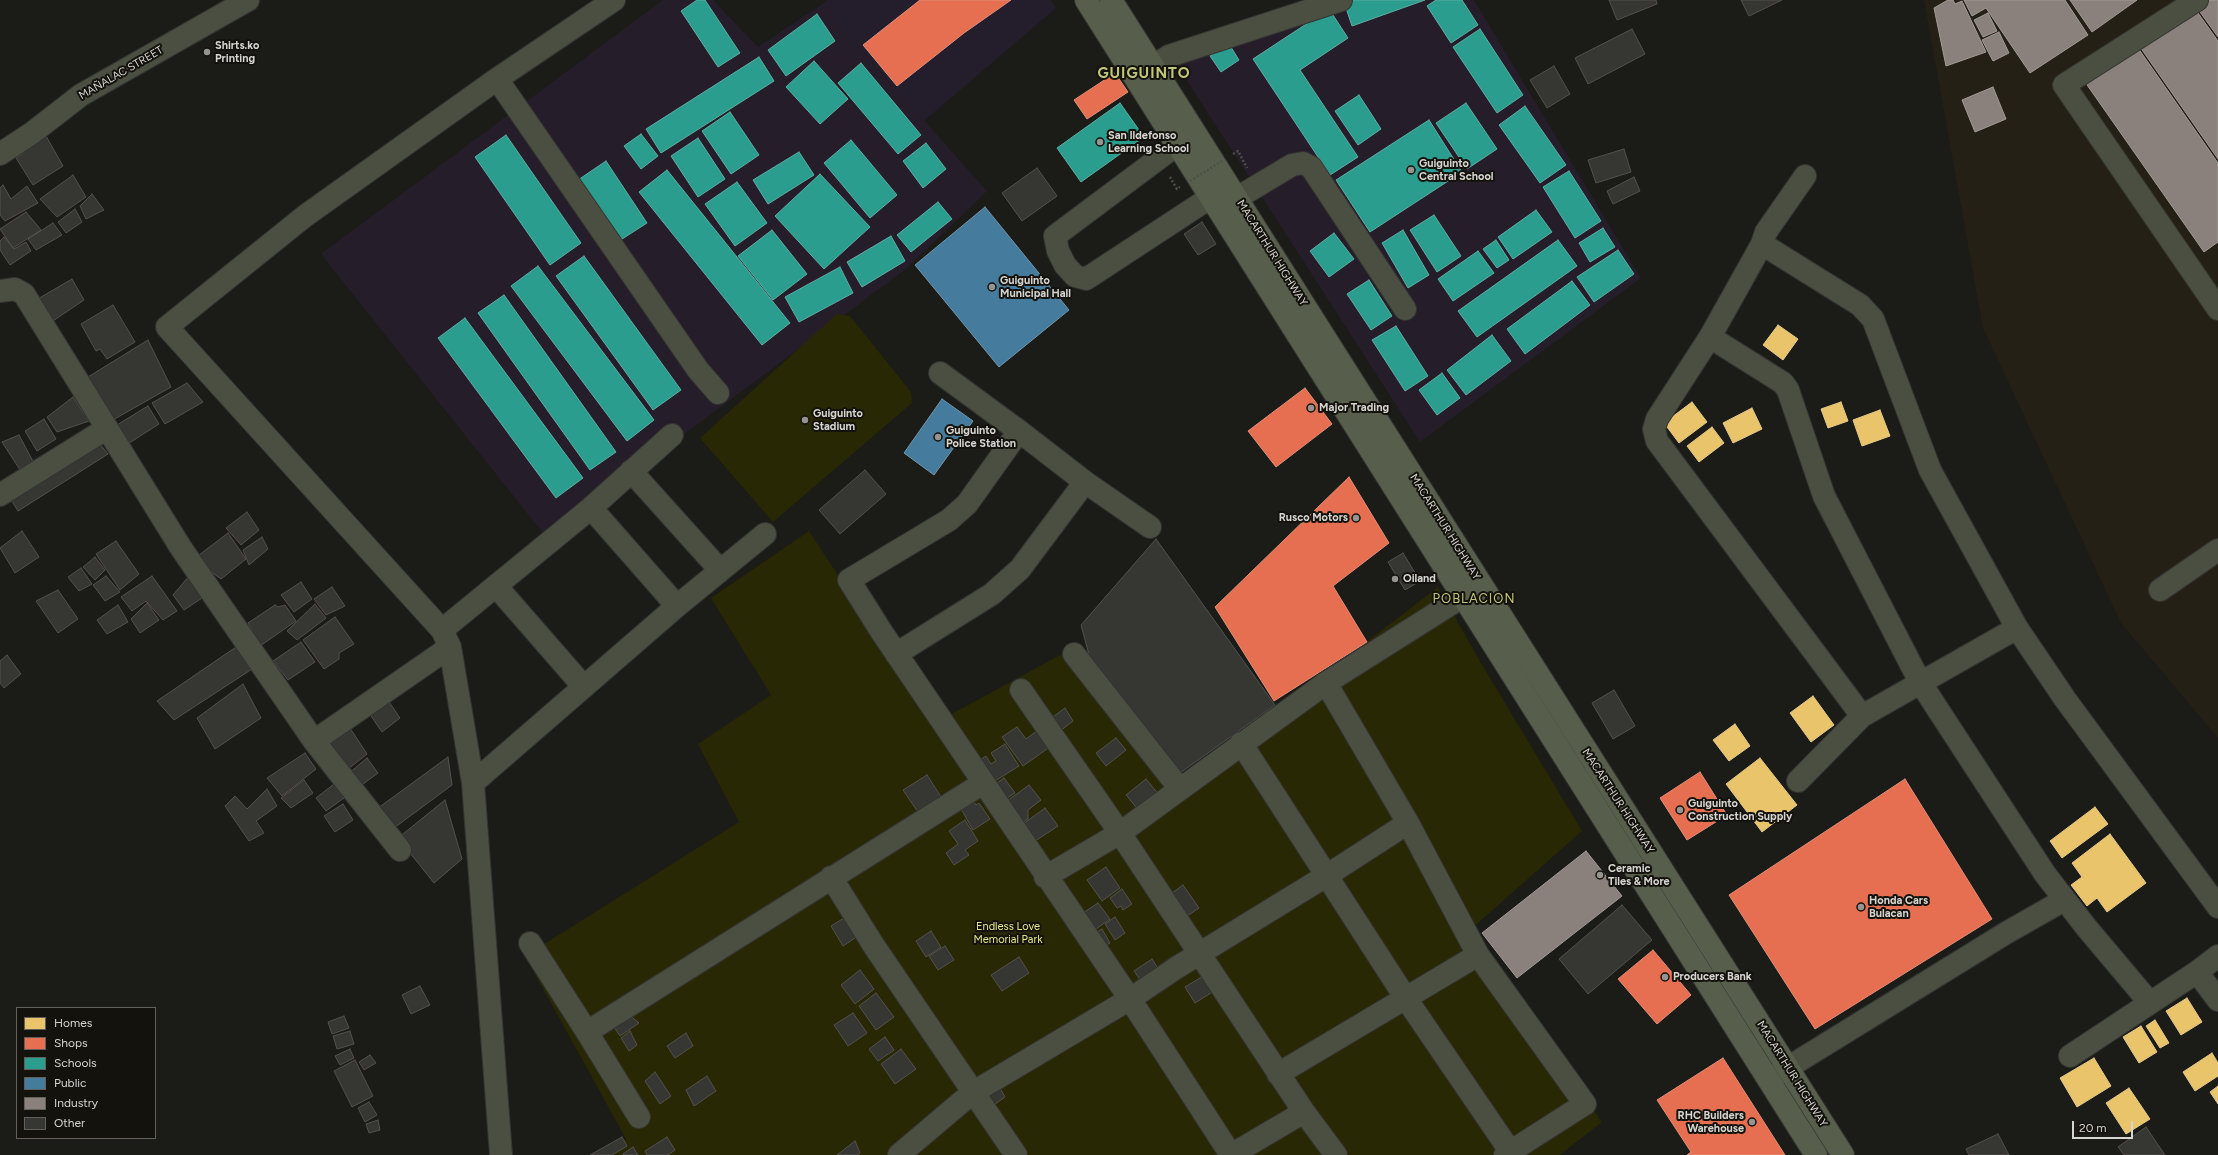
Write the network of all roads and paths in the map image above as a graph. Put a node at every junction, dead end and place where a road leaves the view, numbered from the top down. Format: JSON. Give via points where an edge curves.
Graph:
{"nodes":[{"id":1,"x":248,"y":0,"type":"edge"},
{"id":2,"x":614,"y":0,"type":"edge"},
{"id":3,"x":1086,"y":0,"type":"edge"},
{"id":4,"x":1111,"y":0,"type":"edge"},
{"id":5,"x":1341,"y":0,"type":"edge"},
{"id":6,"x":2197,"y":0,"type":"edge"},
{"id":7,"x":1145,"y":72,"type":"junction"},
{"id":8,"x":497,"y":80,"type":"junction"},
{"id":9,"x":1178,"y":144,"type":"junction"},
{"id":10,"x":0,"y":154,"type":"edge"},
{"id":11,"x":1222,"y":161,"type":"dead end"},
{"id":12,"x":1805,"y":176,"type":"dead end"},
{"id":13,"x":1190,"y":181,"type":"dead end"},
{"id":14,"x":1211,"y":197,"type":"junction"},
{"id":15,"x":1237,"y":198,"type":"junction"},
{"id":16,"x":1762,"y":244,"type":"junction"},
{"id":17,"x":0,"y":291,"type":"edge"},
{"id":18,"x":1405,"y":309,"type":"dead end"},
{"id":19,"x":2218,"y":309,"type":"edge"},
{"id":20,"x":1710,"y":337,"type":"junction"},
{"id":21,"x":940,"y":373,"type":"dead end"},
{"id":22,"x":718,"y":393,"type":"dead end"},
{"id":23,"x":106,"y":429,"type":"junction"},
{"id":24,"x":1020,"y":431,"type":"junction"},
{"id":25,"x":672,"y":435,"type":"dead end"},
{"id":26,"x":631,"y":471,"type":"junction"},
{"id":27,"x":1085,"y":482,"type":"junction"},
{"id":28,"x":0,"y":495,"type":"edge"},
{"id":29,"x":591,"y":508,"type":"junction"},
{"id":30,"x":1150,"y":527,"type":"dead end"},
{"id":31,"x":765,"y":534,"type":"dead end"},
{"id":32,"x":2218,"y":550,"type":"edge"},
{"id":33,"x":720,"y":570,"type":"junction"},
{"id":34,"x":496,"y":586,"type":"junction"},
{"id":35,"x":2160,"y":590,"type":"dead end"},
{"id":36,"x":1462,"y":597,"type":"junction"},
{"id":37,"x":677,"y":606,"type":"junction"},
{"id":38,"x":2017,"y":628,"type":"junction"},
{"id":39,"x":446,"y":639,"type":"junction"},
{"id":40,"x":896,"y":654,"type":"junction"},
{"id":41,"x":1074,"y":654,"type":"dead end"},
{"id":42,"x":1920,"y":682,"type":"junction"},
{"id":43,"x":1326,"y":683,"type":"junction"},
{"id":44,"x":584,"y":687,"type":"junction"},
{"id":45,"x":1021,"y":690,"type":"dead end"},
{"id":46,"x":1862,"y":716,"type":"junction"},
{"id":47,"x":314,"y":741,"type":"junction"},
{"id":48,"x":1241,"y":743,"type":"junction"},
{"id":49,"x":1798,"y":781,"type":"dead end"},
{"id":50,"x":473,"y":783,"type":"junction"},
{"id":51,"x":983,"y":783,"type":"junction"},
{"id":52,"x":1180,"y":789,"type":"junction"},
{"id":53,"x":1408,"y":823,"type":"junction"},
{"id":54,"x":1120,"y":834,"type":"junction"},
{"id":55,"x":400,"y":850,"type":"dead end"},
{"id":56,"x":1326,"y":876,"type":"junction"},
{"id":57,"x":831,"y":877,"type":"junction"},
{"id":58,"x":1046,"y":877,"type":"junction"},
{"id":59,"x":2064,"y":900,"type":"junction"},
{"id":60,"x":2218,"y":907,"type":"edge"},
{"id":61,"x":530,"y":943,"type":"dead end"},
{"id":62,"x":1200,"y":954,"type":"junction"},
{"id":63,"x":1478,"y":955,"type":"junction"},
{"id":64,"x":2218,"y":956,"type":"edge"},
{"id":65,"x":2198,"y":972,"type":"junction"},
{"id":66,"x":1405,"y":997,"type":"junction"},
{"id":67,"x":1130,"y":1000,"type":"junction"},
{"id":68,"x":2218,"y":1000,"type":"edge"},
{"id":69,"x":2150,"y":1003,"type":"junction"},
{"id":70,"x":587,"y":1032,"type":"junction"},
{"id":71,"x":2070,"y":1056,"type":"dead end"},
{"id":72,"x":1788,"y":1066,"type":"junction"},
{"id":73,"x":1278,"y":1074,"type":"junction"},
{"id":74,"x":1769,"y":1080,"type":"junction"},
{"id":75,"x":972,"y":1094,"type":"junction"},
{"id":76,"x":1304,"y":1112,"type":"junction"},
{"id":77,"x":639,"y":1117,"type":"dead end"},
{"id":78,"x":1507,"y":1153,"type":"edge"},
{"id":79,"x":501,"y":1155,"type":"edge"},
{"id":80,"x":899,"y":1155,"type":"edge"},
{"id":81,"x":1016,"y":1155,"type":"edge"},
{"id":82,"x":1231,"y":1155,"type":"edge"},
{"id":83,"x":1336,"y":1155,"type":"edge"},
{"id":84,"x":1816,"y":1155,"type":"edge"},
{"id":85,"x":1843,"y":1155,"type":"edge"}],
"edges":[{"from":1,"to":10,"type":"street","name":"MAÑALAC STREET","via":[[81,95]]},
{"from":2,"to":8,"type":"street"},
{"from":3,"to":7,"type":"highway","name":"MACARTHUR HIGHWAY"},
{"from":4,"to":7,"type":"highway","name":"MACARTHUR HIGHWAY"},
{"from":5,"to":7,"type":"street","via":[[1169,56]]},
{"from":6,"to":19,"type":"street","via":[[2064,85]]},
{"from":7,"to":9,"type":"highway","name":"MACARTHUR HIGHWAY"},
{"from":7,"to":15,"type":"highway","name":"MACARTHUR HIGHWAY"},
{"from":8,"to":22,"type":"street","via":[[698,370]]},
{"from":8,"to":39,"type":"street","via":[[305,216],[167,327]]},
{"from":9,"to":14,"type":"highway","name":"MACARTHUR HIGHWAY"},
{"from":9,"to":14,"type":"street","via":[[1055,236],[1064,264],[1075,276],[1086,279]]},
{"from":11,"to":13,"type":"path","bridge":true},
{"from":12,"to":16,"type":"street","via":[[1774,220]]},
{"from":14,"to":36,"type":"highway","name":"MACARTHUR HIGHWAY"},
{"from":15,"to":18,"type":"street","via":[[1292,165],[1303,163],[1311,167]]},
{"from":15,"to":72,"type":"highway","name":"MACARTHUR HIGHWAY"},
{"from":16,"to":20,"type":"street"},
{"from":16,"to":38,"type":"street","via":[[1860,305],[1873,319],[1930,470]]},
{"from":17,"to":23,"type":"street","via":[[16,289],[24,294]]},
{"from":20,"to":42,"type":"street","via":[[1783,383],[1788,390],[1824,496]]},
{"from":20,"to":46,"type":"street","via":[[1657,419],[1654,429],[1657,441]]},
{"from":21,"to":24,"type":"street"},
{"from":23,"to":28,"type":"street"},
{"from":23,"to":47,"type":"street","via":[[173,536]]},
{"from":24,"to":27,"type":"street"},
{"from":24,"to":40,"type":"street","via":[[967,504],[949,520],[849,580]]},
{"from":25,"to":26,"type":"street"},
{"from":26,"to":29,"type":"street"},
{"from":26,"to":33,"type":"street"},
{"from":27,"to":30,"type":"street"},
{"from":27,"to":40,"type":"street","via":[[1020,569],[992,594]]},
{"from":29,"to":34,"type":"street"},
{"from":29,"to":37,"type":"street"},
{"from":31,"to":33,"type":"street"},
{"from":32,"to":35,"type":"street"},
{"from":33,"to":37,"type":"street"},
{"from":34,"to":39,"type":"street"},
{"from":34,"to":44,"type":"street"},
{"from":36,"to":43,"type":"street"},
{"from":36,"to":74,"type":"highway","name":"MACARTHUR HIGHWAY"},
{"from":37,"to":44,"type":"street"},
{"from":38,"to":42,"type":"street"},
{"from":38,"to":60,"type":"street","via":[[2064,699]]},
{"from":39,"to":47,"type":"street"},
{"from":39,"to":50,"type":"street"},
{"from":40,"to":51,"type":"street"},
{"from":41,"to":52,"type":"street"},
{"from":42,"to":46,"type":"street"},
{"from":42,"to":59,"type":"street"},
{"from":43,"to":48,"type":"street"},
{"from":43,"to":53,"type":"street"},
{"from":44,"to":50,"type":"street"},
{"from":45,"to":54,"type":"street"},
{"from":46,"to":49,"type":"street"},
{"from":47,"to":55,"type":"street"},
{"from":48,"to":52,"type":"street"},
{"from":48,"to":56,"type":"street"},
{"from":50,"to":79,"type":"street"},
{"from":51,"to":57,"type":"street"},
{"from":51,"to":58,"type":"street"},
{"from":52,"to":54,"type":"street"},
{"from":53,"to":56,"type":"street"},
{"from":53,"to":63,"type":"street"},
{"from":54,"to":58,"type":"street"},
{"from":54,"to":62,"type":"street"},
{"from":56,"to":62,"type":"street"},
{"from":56,"to":66,"type":"street"},
{"from":57,"to":70,"type":"street"},
{"from":57,"to":75,"type":"street"},
{"from":58,"to":67,"type":"street"},
{"from":59,"to":69,"type":"street"},
{"from":59,"to":72,"type":"street"},
{"from":61,"to":70,"type":"street"},
{"from":62,"to":67,"type":"street"},
{"from":62,"to":73,"type":"street"},
{"from":63,"to":66,"type":"street"},
{"from":63,"to":78,"type":"street","via":[[1585,1104]]},
{"from":64,"to":65,"type":"street"},
{"from":65,"to":68,"type":"street"},
{"from":65,"to":69,"type":"street"},
{"from":66,"to":73,"type":"street"},
{"from":66,"to":78,"type":"street"},
{"from":67,"to":75,"type":"street"},
{"from":67,"to":82,"type":"street"},
{"from":69,"to":71,"type":"street"},
{"from":70,"to":77,"type":"street"},
{"from":72,"to":74,"type":"street"},
{"from":72,"to":85,"type":"highway","name":"MACARTHUR HIGHWAY"},
{"from":73,"to":76,"type":"street"},
{"from":74,"to":84,"type":"highway","name":"MACARTHUR HIGHWAY"},
{"from":75,"to":80,"type":"street"},
{"from":75,"to":81,"type":"street"},
{"from":76,"to":82,"type":"street"},
{"from":76,"to":83,"type":"street"}]}
